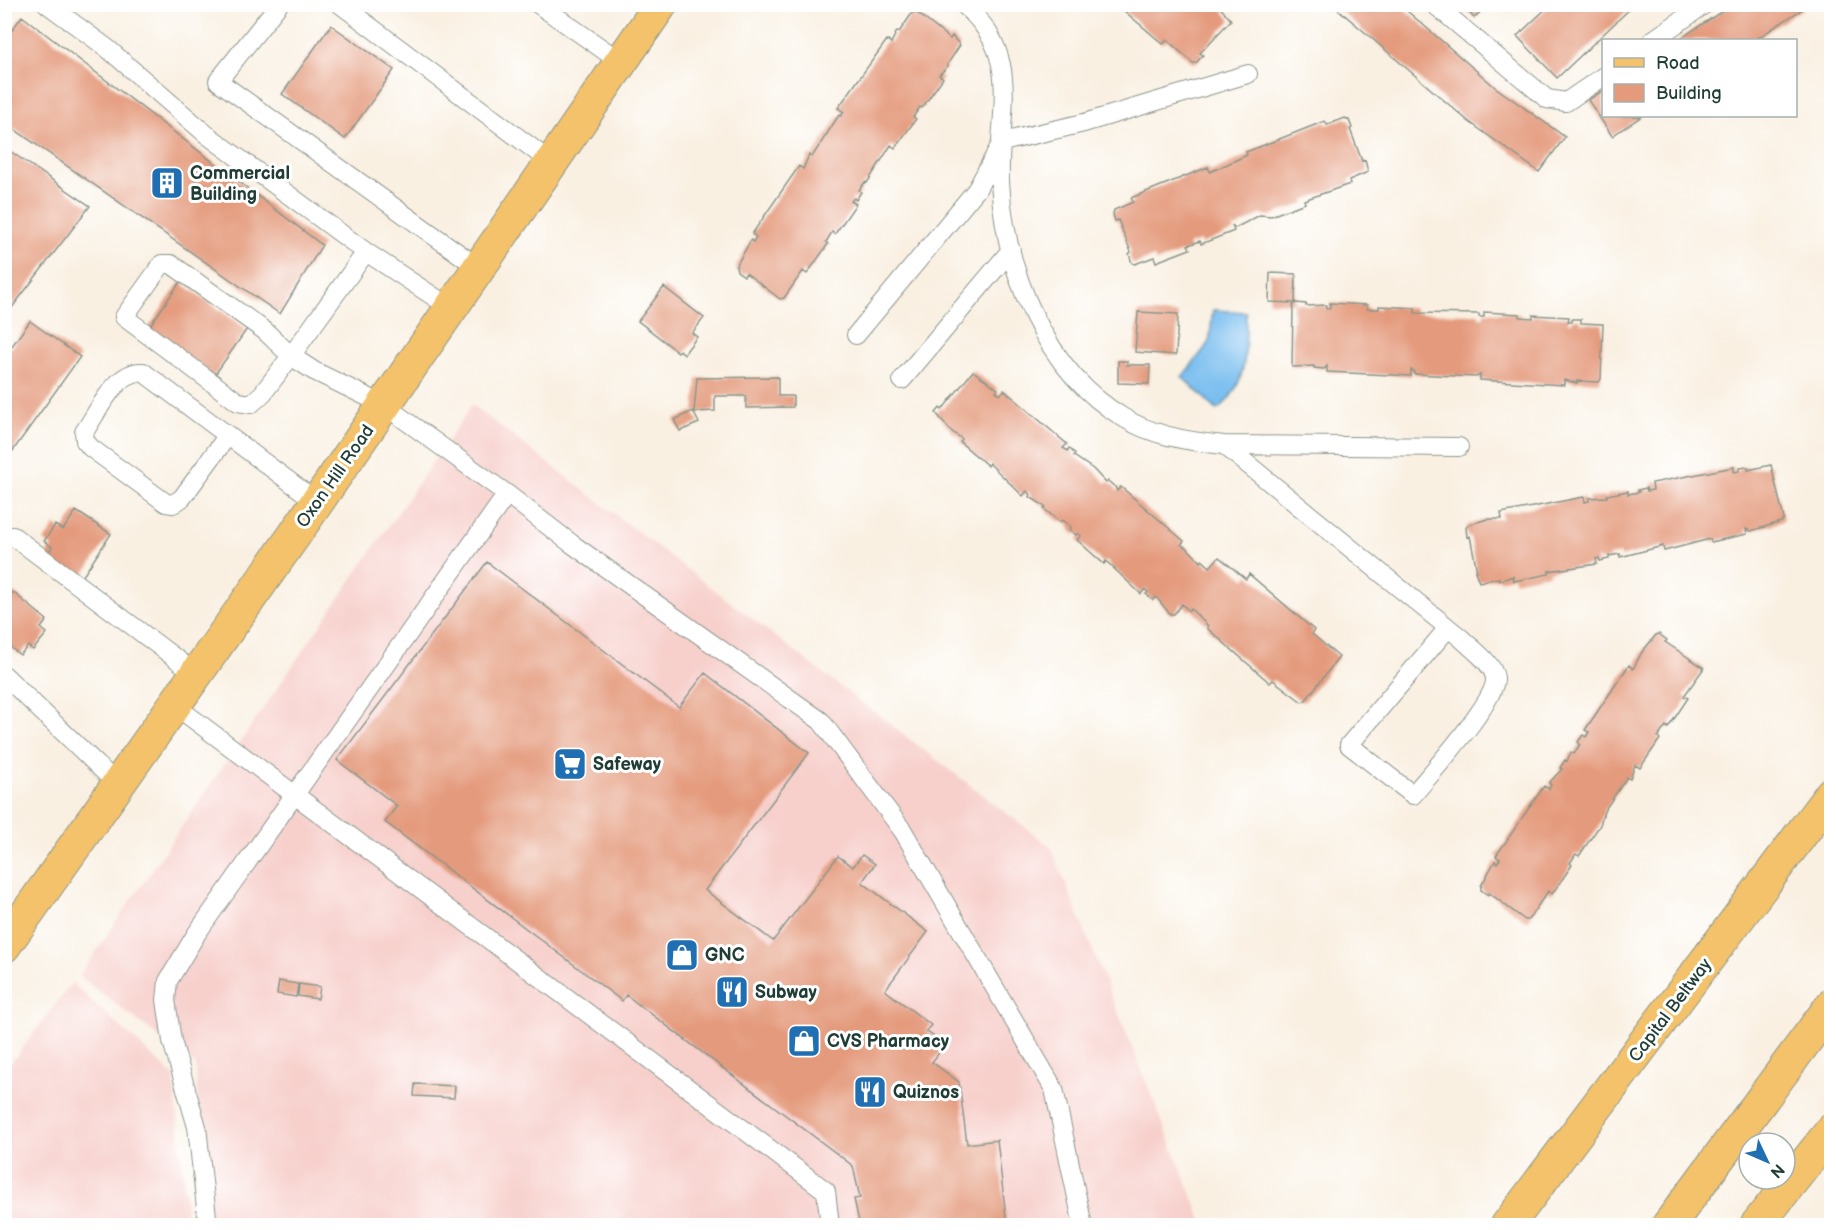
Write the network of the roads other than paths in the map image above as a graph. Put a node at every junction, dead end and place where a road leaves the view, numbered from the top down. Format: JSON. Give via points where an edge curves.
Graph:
{"nodes":[{"id":1,"x":47,"y":4,"type":"edge"},
{"id":2,"x":279,"y":4,"type":"edge"},
{"id":3,"x":340,"y":4,"type":"edge"},
{"id":4,"x":538,"y":4,"type":"edge"},
{"id":5,"x":661,"y":4,"type":"edge"},
{"id":6,"x":963,"y":4,"type":"edge"},
{"id":7,"x":1434,"y":4,"type":"edge"},
{"id":8,"x":1704,"y":4,"type":"edge"},
{"id":9,"x":1654,"y":39,"type":"edge"},
{"id":10,"x":621,"y":62,"type":"junction"},
{"id":11,"x":1248,"y":74,"type":"dead end"},
{"id":12,"x":1602,"y":77,"type":"edge"},
{"id":13,"x":1002,"y":142,"type":"junction"},
{"id":14,"x":552,"y":163,"type":"junction"},
{"id":15,"x":1011,"y":250,"type":"junction"},
{"id":16,"x":366,"y":252,"type":"junction"},
{"id":17,"x":479,"y":268,"type":"junction"},
{"id":18,"x":452,"y":308,"type":"junction"},
{"id":19,"x":856,"y":335,"type":"dead end"},
{"id":20,"x":291,"y":356,"type":"junction"},
{"id":21,"x":902,"y":380,"type":"dead end"},
{"id":22,"x":384,"y":405,"type":"junction"},
{"id":23,"x":228,"y":435,"type":"junction"},
{"id":24,"x":1224,"y":445,"type":"junction"},
{"id":25,"x":1459,"y":447,"type":"dead end"},
{"id":26,"x":507,"y":494,"type":"junction"},
{"id":27,"x":317,"y":502,"type":"junction"},
{"id":28,"x":13,"y":536,"type":"dead end"},
{"id":29,"x":1448,"y":628,"type":"junction"},
{"id":30,"x":195,"y":673,"type":"junction"},
{"id":31,"x":4,"y":675,"type":"edge"},
{"id":32,"x":173,"y":704,"type":"junction"},
{"id":33,"x":117,"y":784,"type":"junction"},
{"id":34,"x":1832,"y":793,"type":"edge"},
{"id":35,"x":295,"y":796,"type":"junction"},
{"id":36,"x":7,"y":935,"type":"edge"},
{"id":37,"x":1832,"y":1005,"type":"edge"},
{"id":38,"x":1832,"y":1130,"type":"edge"},
{"id":39,"x":208,"y":1226,"type":"edge"},
{"id":40,"x":830,"y":1226,"type":"edge"},
{"id":41,"x":1083,"y":1226,"type":"edge"},
{"id":42,"x":1507,"y":1226,"type":"edge"},
{"id":43,"x":1668,"y":1226,"type":"edge"},
{"id":44,"x":1756,"y":1226,"type":"edge"}],
"edges":[{"from":1,"to":16,"type":"lane","via":[[107,48],[206,134]]},
{"from":2,"to":17,"type":"lane","via":[[218,81]]},
{"from":3,"to":14,"type":"lane"},
{"from":4,"to":10,"type":"lane"},
{"from":5,"to":10,"type":"main road","name":"Oxon Hill Road"},
{"from":6,"to":13,"type":"lane","via":[[990,34],[1000,53],[1004,81]]},
{"from":7,"to":12,"type":"lane","via":[[1547,99],[1566,102]]},
{"from":8,"to":9,"type":"lane"},
{"from":10,"to":14,"type":"main road","name":"Oxon Hill Road"},
{"from":11,"to":13,"type":"lane","via":[[1084,123]]},
{"from":13,"to":15,"type":"lane","via":[[1003,222]]},
{"from":13,"to":19,"type":"lane","via":[[977,189]]},
{"from":14,"to":17,"type":"main road","name":"Oxon Hill Road"},
{"from":15,"to":21,"type":"lane"},
{"from":15,"to":24,"type":"lane","via":[[1031,310],[1075,379],[1124,418],[1191,442]]},
{"from":16,"to":18,"type":"lane"},
{"from":16,"to":20,"type":"lane"},
{"from":17,"to":18,"type":"main road","name":"Oxon Hill Road"},
{"from":18,"to":22,"type":"main road","name":"Oxon Hill Road"},
{"from":20,"to":20,"type":"lane","via":[[264,393],[251,404],[238,402],[124,317],[162,264],[171,264],[265,331]]},
{"from":20,"to":22,"type":"lane"},
{"from":22,"to":26,"type":"lane"},
{"from":22,"to":27,"type":"main road","name":"Oxon Hill Road"},
{"from":23,"to":23,"type":"lane","via":[[143,372],[132,371],[122,378],[84,432],[91,448],[166,503],[173,504],[182,498]]},
{"from":23,"to":27,"type":"lane"},
{"from":24,"to":25,"type":"lane"},
{"from":24,"to":29,"type":"lane"},
{"from":26,"to":35,"type":"lane"},
{"from":26,"to":41,"type":"lane","via":[[821,721],[903,831],[1054,1089]]},
{"from":27,"to":30,"type":"main road","name":"Oxon Hill Road"},
{"from":28,"to":30,"type":"lane"},
{"from":29,"to":29,"type":"lane","via":[[1488,664],[1495,677],[1492,693],[1413,795],[1350,745]]},
{"from":30,"to":32,"type":"main road","name":"Oxon Hill Road"},
{"from":31,"to":33,"type":"lane"},
{"from":32,"to":33,"type":"main road","name":"Oxon Hill Road"},
{"from":32,"to":35,"type":"lane"},
{"from":33,"to":36,"type":"main road","name":"Oxon Hill Road"},
{"from":34,"to":42,"type":"main road","name":"Capital Beltway"},
{"from":35,"to":39,"type":"lane","via":[[197,933],[168,981],[166,1000],[172,1041],[197,1127]]},
{"from":35,"to":40,"type":"lane","via":[[826,1191]]},
{"from":37,"to":43,"type":"main road"},
{"from":38,"to":44,"type":"main road"}]}
